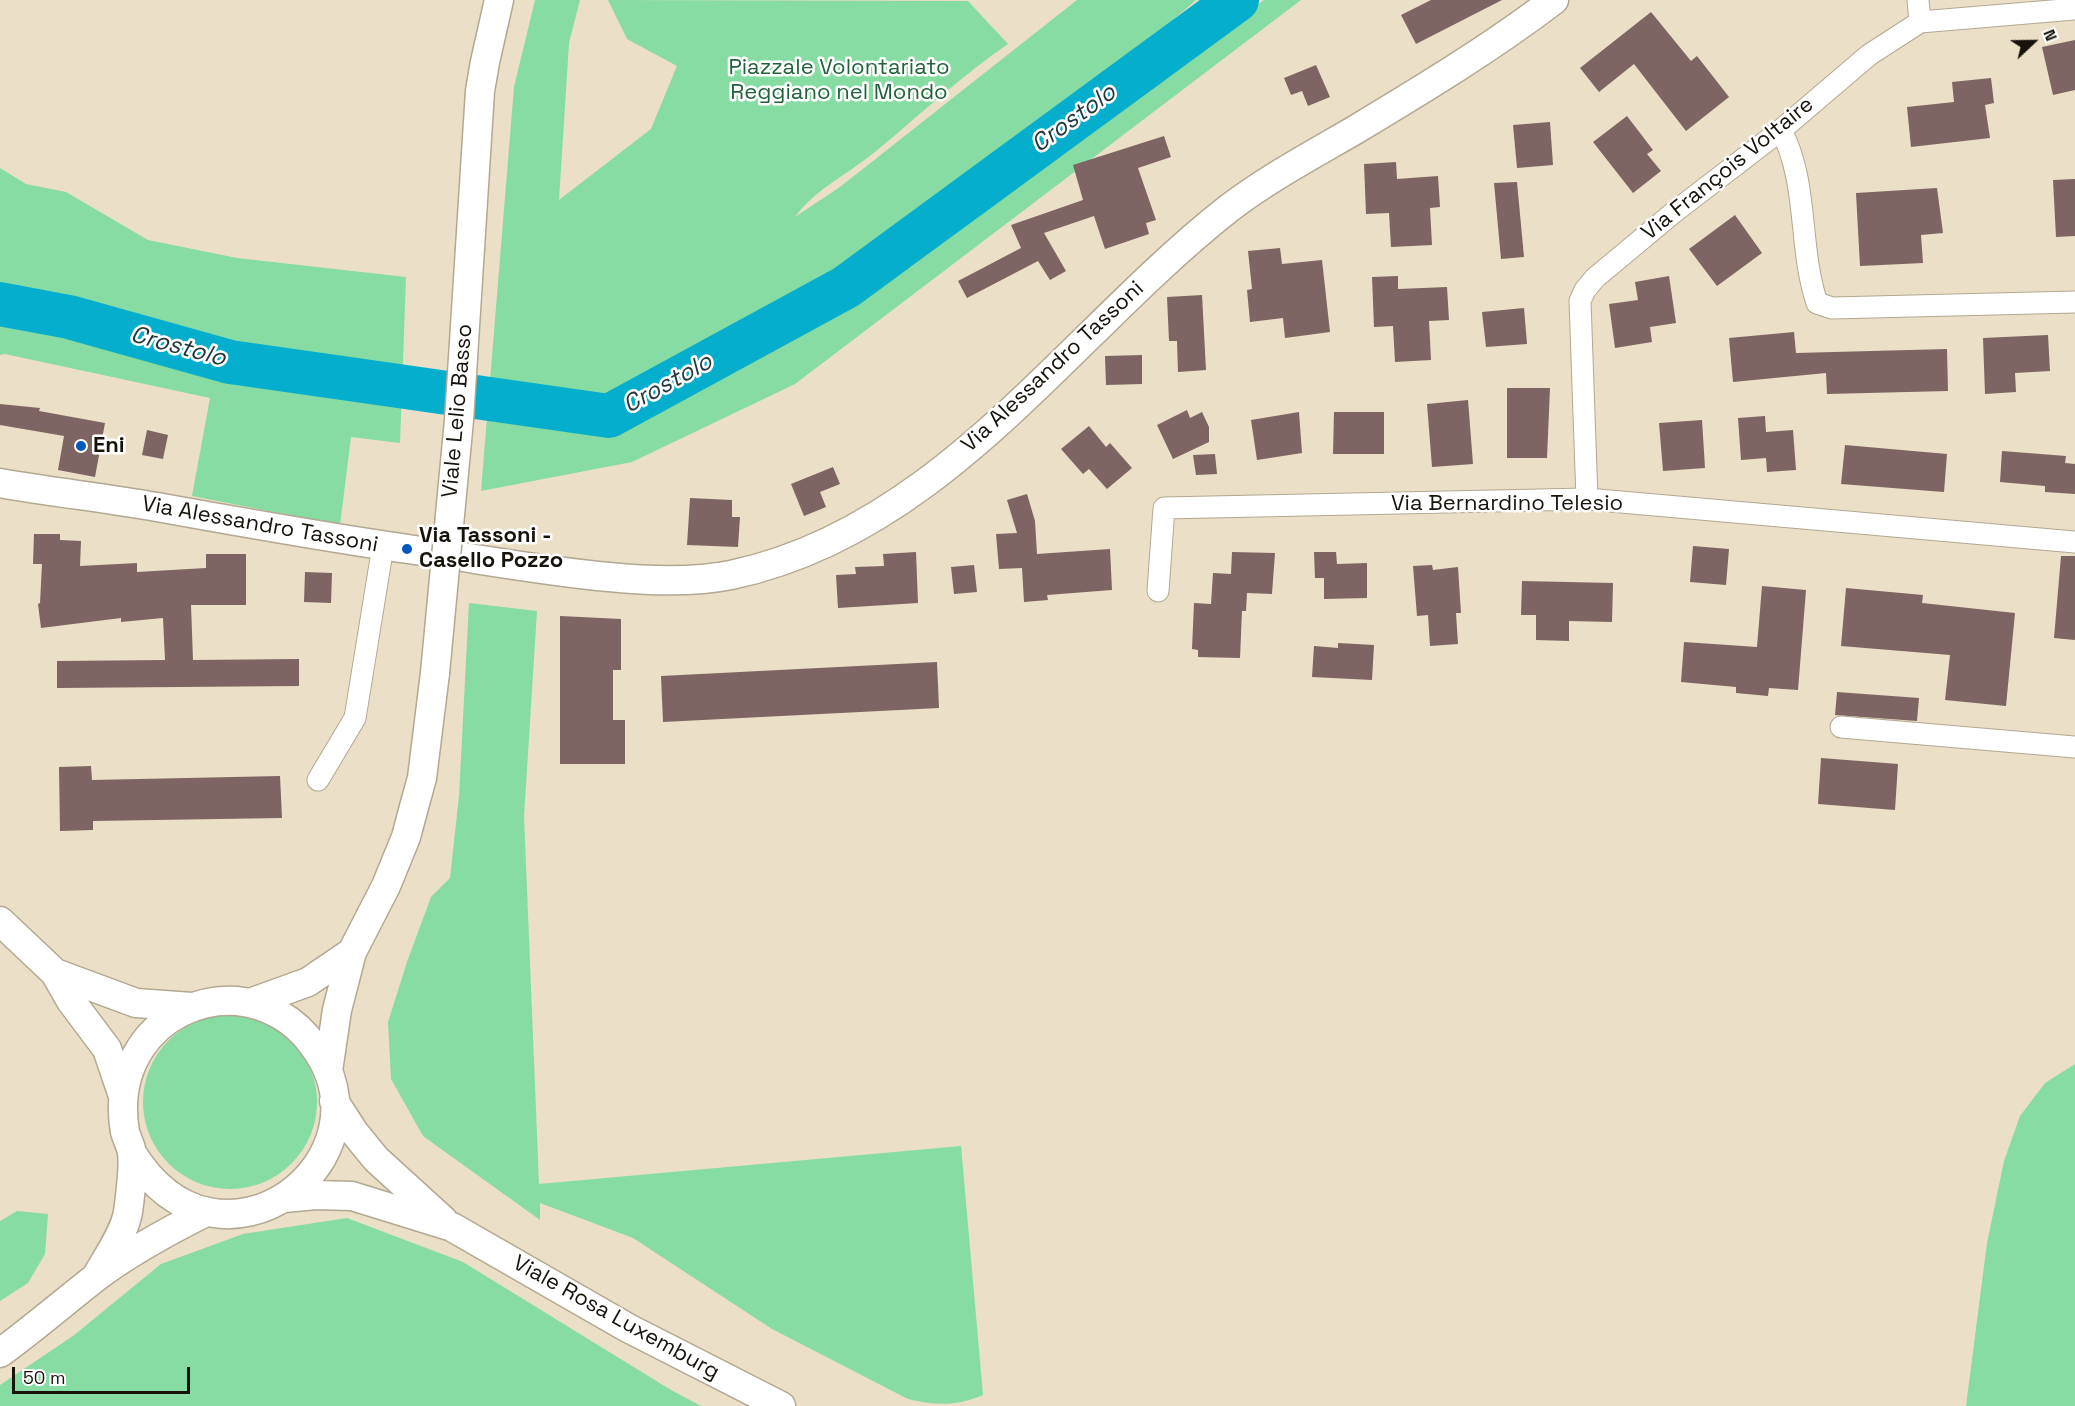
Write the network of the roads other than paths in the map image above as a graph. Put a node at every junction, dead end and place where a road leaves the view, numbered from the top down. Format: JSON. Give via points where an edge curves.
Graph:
{"nodes":[{"id":1,"x":499,"y":0,"type":"edge"},
{"id":2,"x":1554,"y":0,"type":"edge"},
{"id":3,"x":1918,"y":0,"type":"edge"},
{"id":4,"x":2075,"y":9,"type":"edge"},
{"id":5,"x":1920,"y":22,"type":"junction"},
{"id":6,"x":1781,"y":130,"type":"junction"},
{"id":7,"x":2075,"y":302,"type":"edge"},
{"id":8,"x":0,"y":483,"type":"edge"},
{"id":9,"x":1587,"y":499,"type":"junction"},
{"id":10,"x":2075,"y":542,"type":"edge"},
{"id":11,"x":383,"y":546,"type":"junction"},
{"id":12,"x":1158,"y":591,"type":"dead end"},
{"id":13,"x":1841,"y":727,"type":"dead end"},
{"id":14,"x":2075,"y":747,"type":"edge"},
{"id":15,"x":318,"y":780,"type":"dead end"},
{"id":16,"x":0,"y":921,"type":"edge"},
{"id":17,"x":352,"y":952,"type":"junction"},
{"id":18,"x":56,"y":973,"type":"junction"},
{"id":19,"x":250,"y":1003,"type":"junction"},
{"id":20,"x":193,"y":1007,"type":"junction"},
{"id":21,"x":328,"y":1071,"type":"junction"},
{"id":22,"x":123,"y":1096,"type":"junction"},
{"id":23,"x":334,"y":1101,"type":"junction"},
{"id":24,"x":132,"y":1153,"type":"junction"},
{"id":25,"x":284,"y":1198,"type":"junction"},
{"id":26,"x":206,"y":1212,"type":"junction"},
{"id":27,"x":452,"y":1227,"type":"junction"},
{"id":28,"x":96,"y":1277,"type":"junction"},
{"id":29,"x":0,"y":1353,"type":"edge"},
{"id":30,"x":781,"y":1406,"type":"edge"}],
"edges":[{"from":1,"to":17,"type":"street","name":"Viale Lelio Basso","bridge":true,"via":[[480,90],[459,420],[422,778],[406,837]]},
{"from":2,"to":11,"type":"street","name":"Via Alessandro Tassoni","via":[[1463,64],[1230,208],[1146,281],[985,434],[898,503],[832,540],[795,556],[730,575],[664,581],[547,571]]},
{"from":3,"to":5,"type":"street"},
{"from":4,"to":5,"type":"street","name":"Via François Voltaire"},
{"from":5,"to":6,"type":"street","name":"Via François Voltaire","via":[[1869,55]]},
{"from":6,"to":7,"type":"street","via":[[1797,173],[1806,252],[1817,303],[1832,308]]},
{"from":6,"to":9,"type":"street","name":"Via François Voltaire","via":[[1673,213],[1584,290],[1580,301]]},
{"from":8,"to":11,"type":"street","name":"Via Alessandro Tassoni"},
{"from":9,"to":10,"type":"street","name":"Via Bernardino Telesio"},
{"from":9,"to":12,"type":"street","name":"Via Bernardino Telesio","via":[[1164,508]]},
{"from":11,"to":15,"type":"street","via":[[355,718]]},
{"from":13,"to":14,"type":"street"},
{"from":16,"to":18,"type":"street"},
{"from":17,"to":19,"type":"street","name":"Viale Lelio Basso","via":[[308,982]]},
{"from":17,"to":21,"type":"street","name":"Viale Lelio Basso","via":[[337,1010]]},
{"from":18,"to":20,"type":"street","via":[[136,1003]]},
{"from":18,"to":22,"type":"street","via":[[71,1001],[107,1049]]},
{"from":19,"to":20,"type":"street","via":[[221,1001]]},
{"from":19,"to":21,"type":"street","via":[[290,1020],[319,1052]]},
{"from":20,"to":22,"type":"street","via":[[164,1023],[140,1048]]},
{"from":21,"to":23,"type":"street"},
{"from":22,"to":24,"type":"street","via":[[126,1135]]},
{"from":23,"to":25,"type":"street","via":[[334,1120],[323,1156],[313,1173]]},
{"from":23,"to":27,"type":"street","name":"Viale Rosa Luxemburg","via":[[376,1159]]},
{"from":24,"to":26,"type":"street","via":[[155,1184],[179,1201]]},
{"from":24,"to":28,"type":"street","via":[[128,1215]]},
{"from":25,"to":26,"type":"street","via":[[254,1211]]},
{"from":25,"to":27,"type":"street","name":"Viale Rosa Luxemburg","via":[[352,1196]]},
{"from":26,"to":28,"type":"street","via":[[157,1237]]},
{"from":27,"to":30,"type":"street","name":"Viale Rosa Luxemburg","via":[[628,1328]]},
{"from":28,"to":29,"type":"street"}]}
